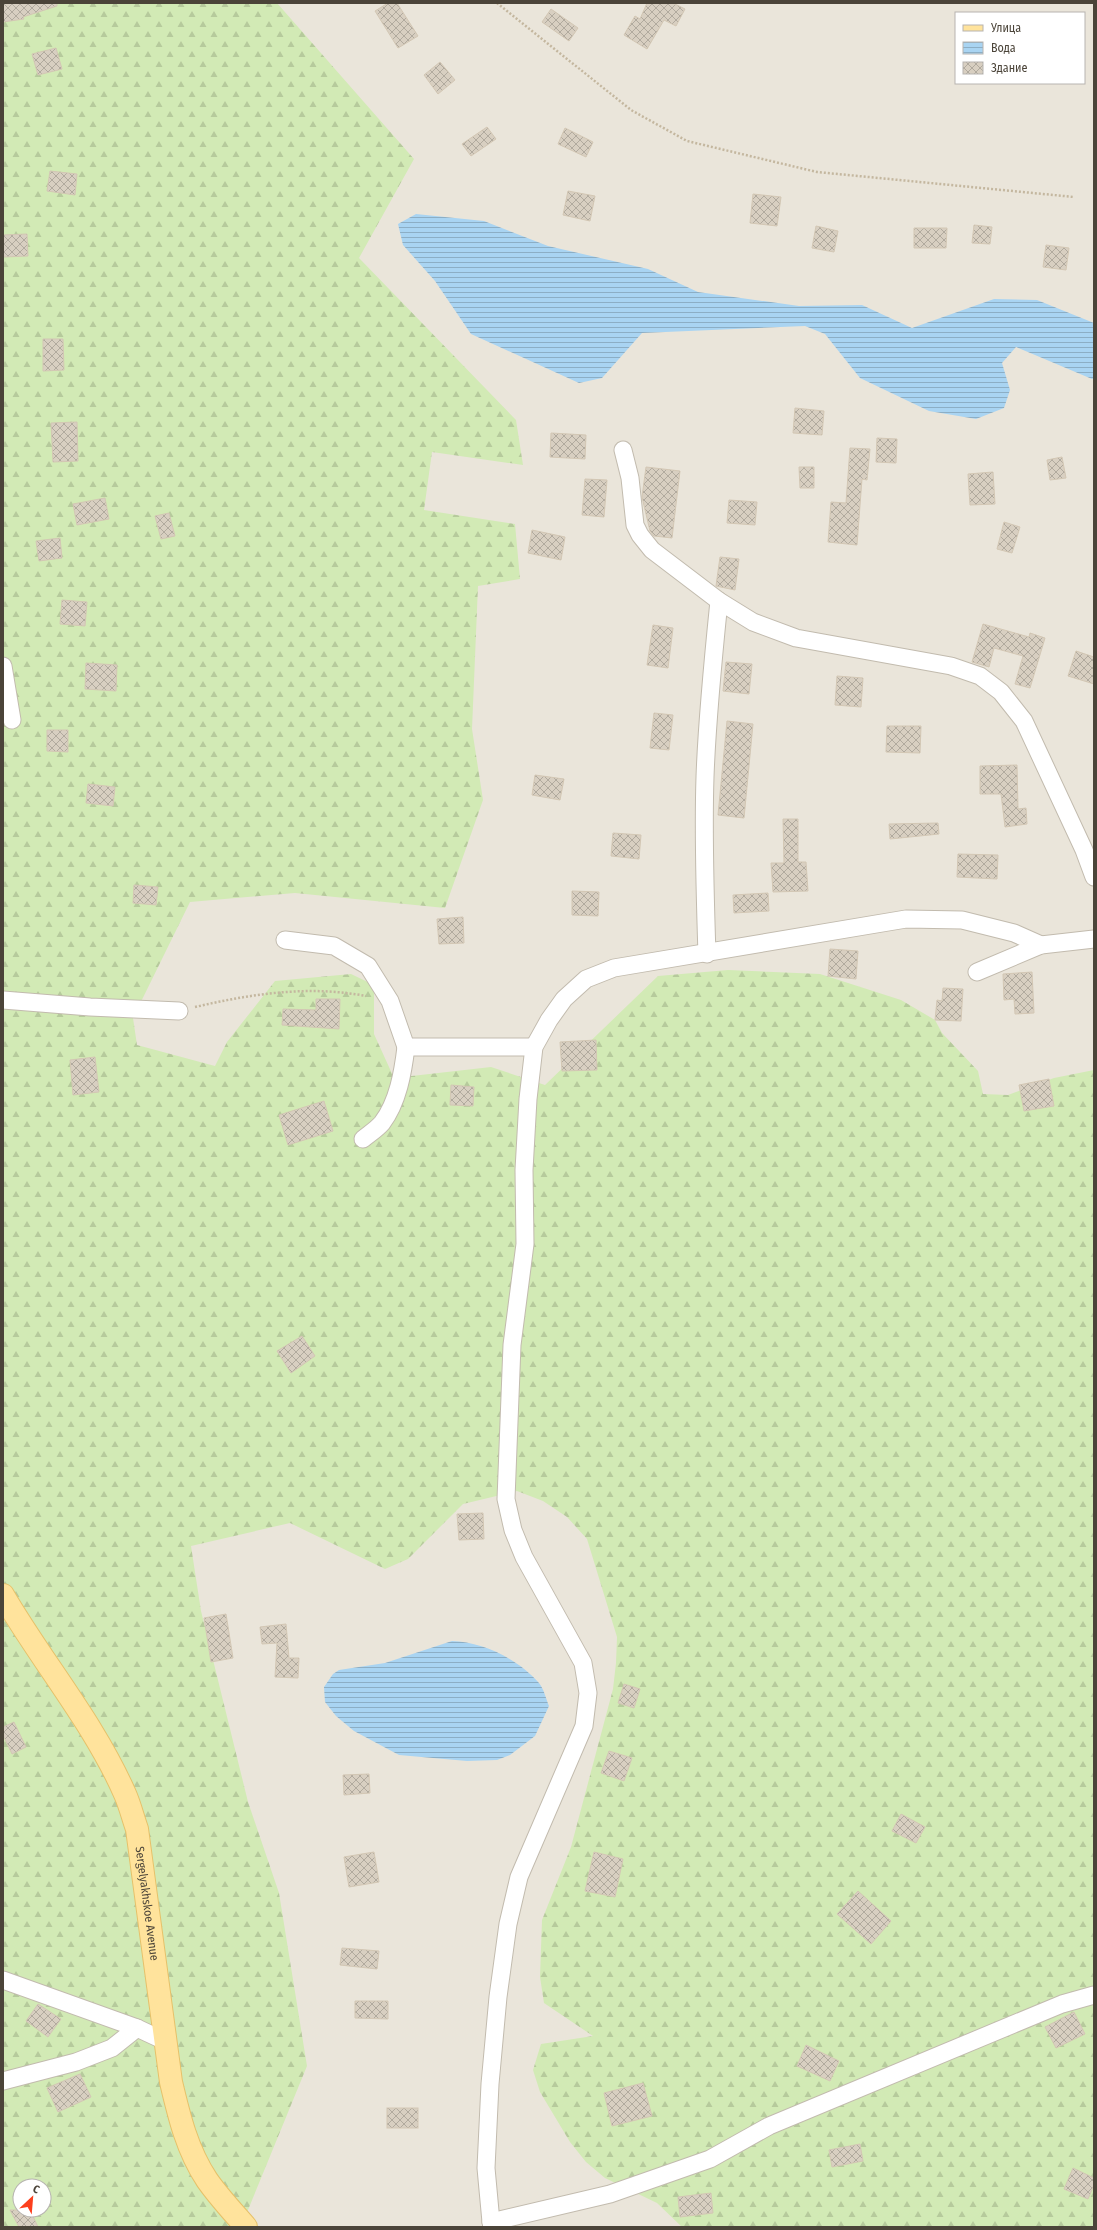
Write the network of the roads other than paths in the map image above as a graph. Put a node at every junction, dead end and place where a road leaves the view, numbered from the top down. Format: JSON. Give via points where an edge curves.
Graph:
{"nodes":[{"id":1,"x":623,"y":450,"type":"dead end"},
{"id":2,"x":719,"y":601,"type":"junction"},
{"id":3,"x":3,"y":666,"type":"edge"},
{"id":4,"x":12,"y":720,"type":"dead end"},
{"id":5,"x":1094,"y":877,"type":"edge"},
{"id":6,"x":1094,"y":939,"type":"edge"},
{"id":7,"x":285,"y":940,"type":"dead end"},
{"id":8,"x":1041,"y":945,"type":"junction"},
{"id":9,"x":707,"y":954,"type":"junction"},
{"id":10,"x":977,"y":972,"type":"dead end"},
{"id":11,"x":3,"y":1000,"type":"edge"},
{"id":12,"x":179,"y":1011,"type":"road end"},
{"id":13,"x":406,"y":1047,"type":"junction"},
{"id":14,"x":534,"y":1047,"type":"junction"},
{"id":15,"x":363,"y":1139,"type":"dead end"},
{"id":16,"x":3,"y":1595,"type":"edge"},
{"id":17,"x":3,"y":1980,"type":"edge"},
{"id":18,"x":1094,"y":1995,"type":"edge"},
{"id":19,"x":138,"y":2028,"type":"junction"},
{"id":20,"x":166,"y":2042,"type":"junction"},
{"id":21,"x":3,"y":2080,"type":"edge"},
{"id":22,"x":491,"y":2225,"type":"edge"},
{"id":23,"x":246,"y":2227,"type":"edge"}],
"edges":[{"from":1,"to":2,"type":"street","via":[[630,478],[635,525],[640,535],[652,550]]},
{"from":2,"to":5,"type":"street","via":[[754,622],[796,638],[951,666],[980,676],[1002,692],[1024,721]]},
{"from":2,"to":9,"type":"street","via":[[705,777],[704,866]]},
{"from":3,"to":4,"type":"street"},
{"from":6,"to":8,"type":"street"},
{"from":7,"to":13,"type":"street","via":[[334,946],[368,966],[390,1001]]},
{"from":8,"to":9,"type":"street","via":[[1014,932],[962,920],[906,919]]},
{"from":8,"to":10,"type":"street"},
{"from":9,"to":14,"type":"street","via":[[614,968],[586,979],[564,999]]},
{"from":11,"to":12,"type":"street"},
{"from":13,"to":14,"type":"street"},
{"from":13,"to":15,"type":"street","via":[[402,1077],[393,1102],[382,1123]]},
{"from":14,"to":22,"type":"street","via":[[524,1170],[525,1244],[512,1345],[506,1499],[513,1530],[524,1557],[583,1663],[588,1693],[584,1726],[519,1877],[508,1924],[490,2084],[486,2168]]},
{"from":16,"to":20,"type":"main road","name":"Sergelyakhskoe Avenue","via":[[105,1754],[126,1795],[136,1829]]},
{"from":17,"to":19,"type":"street"},
{"from":18,"to":22,"type":"street","via":[[1062,2004],[768,2126],[710,2159],[610,2194]]},
{"from":19,"to":20,"type":"street"},
{"from":19,"to":21,"type":"street","via":[[112,2048],[76,2062]]},
{"from":20,"to":23,"type":"main road","name":"Sergelyakhskoe Avenue","via":[[179,2118],[191,2152],[207,2180]]}]}
